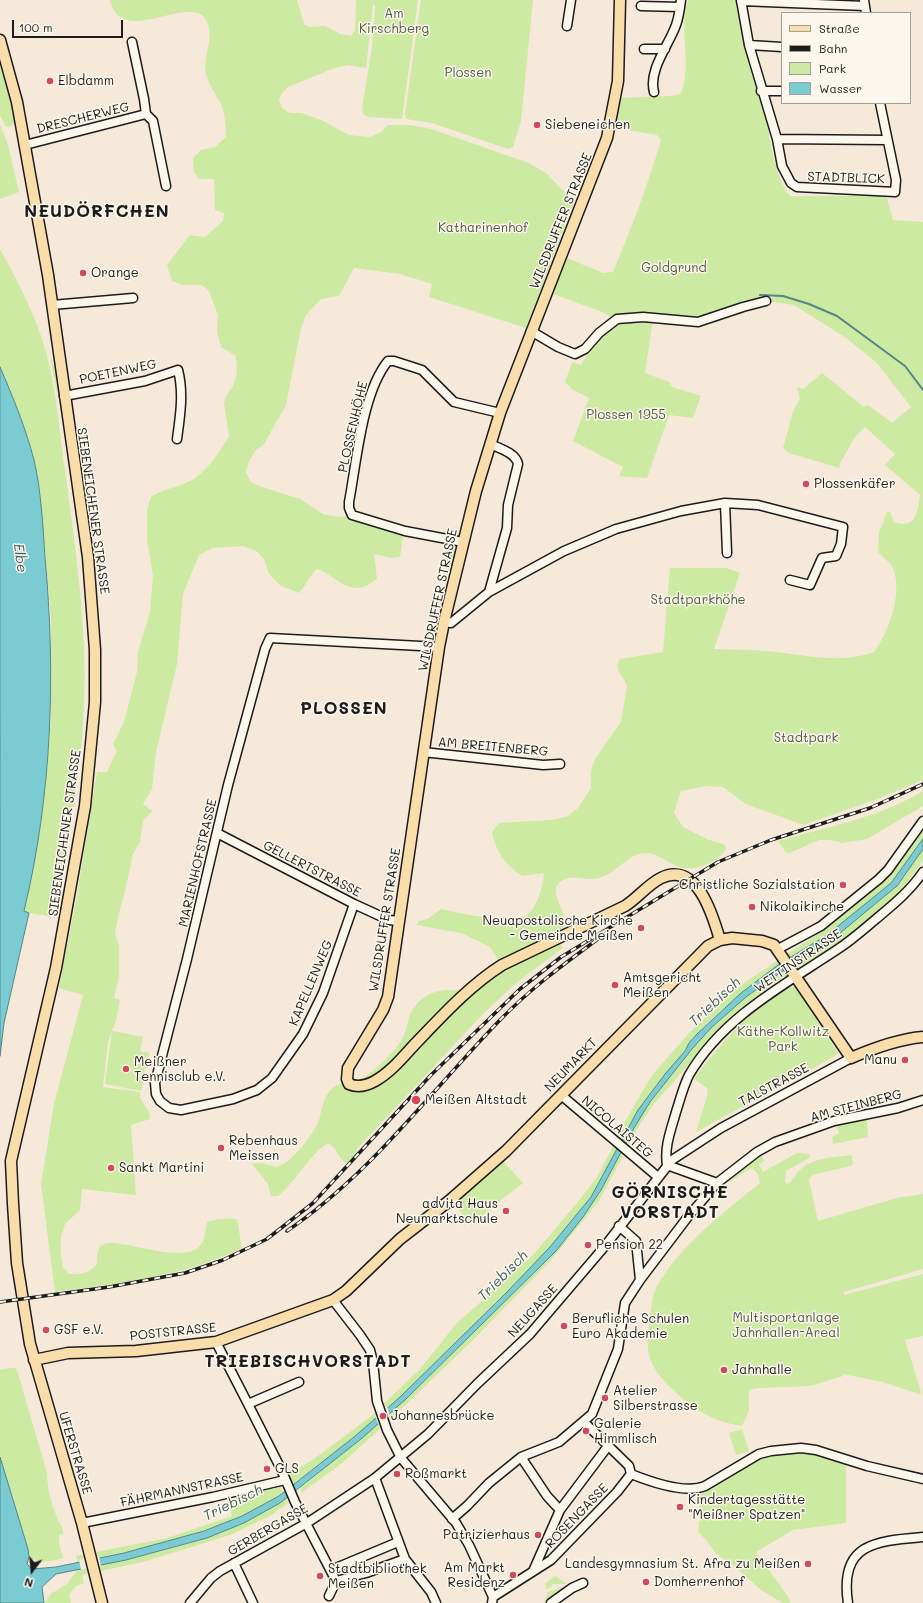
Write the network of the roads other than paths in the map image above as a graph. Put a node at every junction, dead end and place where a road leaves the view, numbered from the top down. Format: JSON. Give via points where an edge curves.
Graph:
{"nodes":[{"id":1,"x":571,"y":0,"type":"edge"},
{"id":2,"x":620,"y":0,"type":"edge"},
{"id":3,"x":741,"y":1,"type":"edge"},
{"id":4,"x":681,"y":3,"type":"edge"},
{"id":5,"x":641,"y":6,"type":"dead end"},
{"id":6,"x":865,"y":6,"type":"edge"},
{"id":7,"x":567,"y":26,"type":"dead end"},
{"id":8,"x":0,"y":40,"type":"edge"},
{"id":9,"x":132,"y":42,"type":"dead end"},
{"id":10,"x":749,"y":45,"type":"junction"},
{"id":11,"x":781,"y":47,"type":"edge"},
{"id":12,"x":644,"y":49,"type":"dead end"},
{"id":13,"x":665,"y":49,"type":"junction"},
{"id":14,"x":762,"y":91,"type":"junction"},
{"id":15,"x":781,"y":91,"type":"edge"},
{"id":16,"x":654,"y":92,"type":"dead end"},
{"id":17,"x":880,"y":104,"type":"edge"},
{"id":18,"x":146,"y":114,"type":"junction"},
{"id":19,"x":777,"y":139,"type":"junction"},
{"id":20,"x":887,"y":140,"type":"junction"},
{"id":21,"x":25,"y":145,"type":"junction"},
{"id":22,"x":166,"y":186,"type":"dead end"},
{"id":23,"x":133,"y":298,"type":"dead end"},
{"id":24,"x":766,"y":301,"type":"dead end"},
{"id":25,"x":52,"y":305,"type":"junction"},
{"id":26,"x":531,"y":332,"type":"junction"},
{"id":27,"x":64,"y":396,"type":"junction"},
{"id":28,"x":500,"y":414,"type":"junction"},
{"id":29,"x":177,"y":439,"type":"dead end"},
{"id":30,"x":490,"y":444,"type":"junction"},
{"id":31,"x":725,"y":503,"type":"junction"},
{"id":32,"x":463,"y":542,"type":"junction"},
{"id":33,"x":727,"y":553,"type":"dead end"},
{"id":34,"x":790,"y":580,"type":"dead end"},
{"id":35,"x":489,"y":592,"type":"junction"},
{"id":36,"x":444,"y":622,"type":"junction"},
{"id":37,"x":439,"y":647,"type":"junction"},
{"id":38,"x":423,"y":752,"type":"junction"},
{"id":39,"x":560,"y":764,"type":"dead end"},
{"id":40,"x":923,"y":821,"type":"edge"},
{"id":41,"x":217,"y":833,"type":"junction"},
{"id":42,"x":923,"y":872,"type":"edge"},
{"id":43,"x":354,"y":904,"type":"junction"},
{"id":44,"x":398,"y":922,"type":"junction"},
{"id":45,"x":720,"y":940,"type":"junction"},
{"id":46,"x":780,"y":953,"type":"junction"},
{"id":47,"x":794,"y":973,"type":"junction"},
{"id":48,"x":923,"y":1037,"type":"edge"},
{"id":49,"x":851,"y":1058,"type":"junction"},
{"id":50,"x":156,"y":1094,"type":"joint"},
{"id":51,"x":561,"y":1095,"type":"junction"},
{"id":52,"x":923,"y":1100,"type":"edge"},
{"id":53,"x":667,"y":1165,"type":"junction"},
{"id":54,"x":658,"y":1177,"type":"junction"},
{"id":55,"x":717,"y":1183,"type":"junction"},
{"id":56,"x":619,"y":1226,"type":"junction"},
{"id":57,"x":640,"y":1280,"type":"junction"},
{"id":58,"x":333,"y":1300,"type":"junction"},
{"id":59,"x":216,"y":1342,"type":"junction"},
{"id":60,"x":34,"y":1360,"type":"junction"},
{"id":61,"x":299,"y":1382,"type":"dead end"},
{"id":62,"x":248,"y":1404,"type":"junction"},
{"id":63,"x":586,"y":1417,"type":"junction"},
{"id":64,"x":608,"y":1446,"type":"junction"},
{"id":65,"x":521,"y":1457,"type":"junction"},
{"id":66,"x":401,"y":1458,"type":"junction"},
{"id":67,"x":631,"y":1474,"type":"junction"},
{"id":68,"x":375,"y":1478,"type":"junction"},
{"id":69,"x":923,"y":1479,"type":"edge"},
{"id":70,"x":286,"y":1483,"type":"junction"},
{"id":71,"x":560,"y":1510,"type":"junction"},
{"id":72,"x":452,"y":1519,"type":"junction"},
{"id":73,"x":82,"y":1523,"type":"junction"},
{"id":74,"x":307,"y":1523,"type":"junction"},
{"id":75,"x":923,"y":1537,"type":"edge"},
{"id":76,"x":398,"y":1542,"type":"junction"},
{"id":77,"x":406,"y":1559,"type":"junction"},
{"id":78,"x":234,"y":1563,"type":"junction"},
{"id":79,"x":534,"y":1569,"type":"junction"},
{"id":80,"x":331,"y":1570,"type":"junction"},
{"id":81,"x":336,"y":1581,"type":"junction"},
{"id":82,"x":583,"y":1583,"type":"dead end"},
{"id":83,"x":329,"y":1596,"type":"dead end"},
{"id":84,"x":493,"y":1600,"type":"edge"},
{"id":85,"x":102,"y":1603,"type":"edge"},
{"id":86,"x":190,"y":1603,"type":"edge"},
{"id":87,"x":253,"y":1603,"type":"edge"},
{"id":88,"x":436,"y":1603,"type":"edge"},
{"id":89,"x":551,"y":1603,"type":"edge"},
{"id":90,"x":848,"y":1603,"type":"edge"}],
"edges":[{"from":1,"to":7,"type":"street"},
{"from":2,"to":26,"type":"main road","name":"WILSDRUFFER STRASSE","via":[[618,81],[607,138]]},
{"from":3,"to":6,"type":"street","name":"STADTBLICK"},
{"from":3,"to":10,"type":"street","name":"STADTBLICK"},
{"from":4,"to":5,"type":"street"},
{"from":4,"to":13,"type":"street","via":[[676,26]]},
{"from":8,"to":21,"type":"main road","name":"SIEBENEICHENER STRASSE","via":[[17,102]]},
{"from":9,"to":18,"type":"street","name":"DRESCHERWEG"},
{"from":10,"to":11,"type":"street"},
{"from":10,"to":14,"type":"street","name":"STADTBLICK"},
{"from":12,"to":13,"type":"street"},
{"from":13,"to":16,"type":"street","via":[[652,85]]},
{"from":14,"to":15,"type":"street"},
{"from":14,"to":19,"type":"street","name":"STADTBLICK"},
{"from":17,"to":20,"type":"street","name":"STADTBLICK"},
{"from":18,"to":21,"type":"street","name":"DRESCHERWEG"},
{"from":18,"to":22,"type":"street","name":"DRESCHERWEG","via":[[153,121]]},
{"from":19,"to":20,"type":"street"},
{"from":19,"to":20,"type":"street","name":"STADTBLICK","via":[[786,175],[797,188],[896,192],[896,180]]},
{"from":21,"to":25,"type":"main road","name":"SIEBENEICHENER STRASSE"},
{"from":23,"to":25,"type":"street"},
{"from":24,"to":26,"type":"street","via":[[698,322],[643,317],[617,319],[575,354]]},
{"from":25,"to":27,"type":"main road","name":"SIEBENEICHENER STRASSE"},
{"from":26,"to":28,"type":"main road","name":"WILSDRUFFER STRASSE"},
{"from":27,"to":29,"type":"street","name":"POETENWEG","via":[[145,381],[178,370],[181,408]]},
{"from":27,"to":60,"type":"main road","name":"SIEBENEICHENER STRASSE","via":[[93,606],[95,702],[85,806],[66,917],[46,1015],[11,1161],[17,1263]]},
{"from":28,"to":30,"type":"main road","name":"WILSDRUFFER STRASSE"},
{"from":28,"to":32,"type":"street","name":"PLOSSENHÖHE","via":[[454,402],[422,370],[394,360],[388,361],[380,371],[373,387],[360,438],[349,502],[352,515],[406,531]]},
{"from":30,"to":32,"type":"main road","name":"WILSDRUFFER STRASSE"},
{"from":30,"to":35,"type":"street","via":[[511,454],[518,464],[508,505],[507,528]]},
{"from":31,"to":33,"type":"street"},
{"from":31,"to":34,"type":"street","via":[[758,505],[843,527],[841,544],[836,556],[822,558],[810,585]]},
{"from":31,"to":35,"type":"street","via":[[681,511],[616,529],[564,551]]},
{"from":32,"to":36,"type":"main road","name":"WILSDRUFFER STRASSE"},
{"from":35,"to":36,"type":"street","via":[[458,619],[451,623]]},
{"from":36,"to":37,"type":"main road","name":"WILSDRUFFER STRASSE"},
{"from":37,"to":38,"type":"main road","name":"WILSDRUFFER STRASSE"},
{"from":37,"to":41,"type":"street","name":"MARIENHOFSTRASSE","via":[[270,638],[236,755]]},
{"from":38,"to":39,"type":"street","name":"AM BREITENBERG","via":[[543,765]]},
{"from":38,"to":44,"type":"main road","name":"WILSDRUFFER STRASSE"},
{"from":40,"to":46,"type":"street","via":[[879,879],[821,926]]},
{"from":41,"to":43,"type":"street","name":"GELLERTSTRASSE"},
{"from":41,"to":50,"type":"street","name":"MARIENHOFSTRASSE","via":[[155,1083]]},
{"from":42,"to":47,"type":"street","name":"WETTINSTRASSE","via":[[904,896],[840,948]]},
{"from":43,"to":44,"type":"street","name":"GELLERTSTRASSE"},
{"from":43,"to":50,"type":"street","name":"KAPELLENWEG","via":[[333,969],[303,1034],[272,1078],[257,1090],[233,1100],[181,1110],[164,1106]]},
{"from":44,"to":45,"type":"main road","name":"WILSDRUFFER STRASSE","via":[[388,997],[380,1016],[348,1068],[347,1079],[353,1086],[368,1085],[384,1076],[485,976],[502,965],[625,906],[666,876],[683,876],[694,883],[710,913]]},
{"from":45,"to":46,"type":"main road","via":[[732,938],[769,942]]},
{"from":45,"to":51,"type":"main road","name":"NEUMARKT","via":[[706,949]]},
{"from":46,"to":47,"type":"main road"},
{"from":47,"to":49,"type":"main road"},
{"from":47,"to":53,"type":"street","name":"WETTINSTRASSE","via":[[726,1030],[703,1054],[683,1089],[667,1142]]},
{"from":48,"to":49,"type":"main road","name":"TALSTRASSE","via":[[886,1044]]},
{"from":49,"to":53,"type":"street","name":"TALSTRASSE","via":[[721,1128]]},
{"from":51,"to":54,"type":"street","name":"NICOLAISTEG"},
{"from":51,"to":58,"type":"main road","name":"NEUMARKT","via":[[496,1160],[449,1202],[400,1239]]},
{"from":52,"to":55,"type":"street","name":"AM STEINBERG","via":[[898,1108],[834,1121],[775,1142],[757,1152]]},
{"from":53,"to":54,"type":"street","name":"NEUGASSE"},
{"from":53,"to":55,"type":"street"},
{"from":54,"to":56,"type":"street","name":"NEUGASSE"},
{"from":55,"to":57,"type":"street","name":"AM STEINBERG"},
{"from":56,"to":57,"type":"street","via":[[636,1241]]},
{"from":56,"to":66,"type":"street","name":"NEUGASSE","via":[[530,1334]]},
{"from":57,"to":63,"type":"street","name":"AM STEINBERG","via":[[625,1303],[619,1344],[592,1414]]},
{"from":58,"to":59,"type":"main road","name":"POSTSTRASSE"},
{"from":58,"to":66,"type":"street","via":[[370,1350],[380,1408]]},
{"from":59,"to":60,"type":"main road","name":"POSTSTRASSE","via":[[136,1351],[68,1353]]},
{"from":59,"to":62,"type":"street"},
{"from":60,"to":73,"type":"main road","name":"UFERSTRASSE"},
{"from":61,"to":62,"type":"street"},
{"from":62,"to":70,"type":"street"},
{"from":63,"to":64,"type":"street"},
{"from":63,"to":65,"type":"street","via":[[559,1442]]},
{"from":64,"to":67,"type":"street","via":[[628,1466]]},
{"from":64,"to":71,"type":"street"},
{"from":65,"to":71,"type":"street","via":[[547,1496]]},
{"from":65,"to":72,"type":"street","via":[[489,1483]]},
{"from":66,"to":68,"type":"street"},
{"from":66,"to":72,"type":"street"},
{"from":67,"to":69,"type":"street","via":[[677,1487],[697,1489],[759,1454],[801,1448]]},
{"from":67,"to":79,"type":"street","name":"ROSENGASSE","via":[[617,1492],[551,1560]]},
{"from":68,"to":74,"type":"street","name":"GERBERGASSE"},
{"from":68,"to":76,"type":"street"},
{"from":70,"to":73,"type":"street","name":"FÄHRMANNSTRASSE"},
{"from":70,"to":74,"type":"street"},
{"from":71,"to":79,"type":"street"},
{"from":72,"to":84,"type":"street","via":[[469,1545]]},
{"from":73,"to":85,"type":"main road","name":"UFERSTRASSE"},
{"from":74,"to":78,"type":"street","name":"GERBERGASSE"},
{"from":74,"to":80,"type":"street"},
{"from":75,"to":90,"type":"street","via":[[887,1540],[859,1552],[849,1568]]},
{"from":76,"to":77,"type":"street"},
{"from":76,"to":80,"type":"street"},
{"from":77,"to":81,"type":"street"},
{"from":77,"to":88,"type":"street","via":[[431,1592]]},
{"from":78,"to":86,"type":"street","name":"GERBERGASSE","via":[[211,1578]]},
{"from":78,"to":87,"type":"street"},
{"from":79,"to":84,"type":"street","name":"ROSENGASSE"},
{"from":80,"to":81,"type":"street"},
{"from":81,"to":83,"type":"street"},
{"from":82,"to":89,"type":"street"}]}
